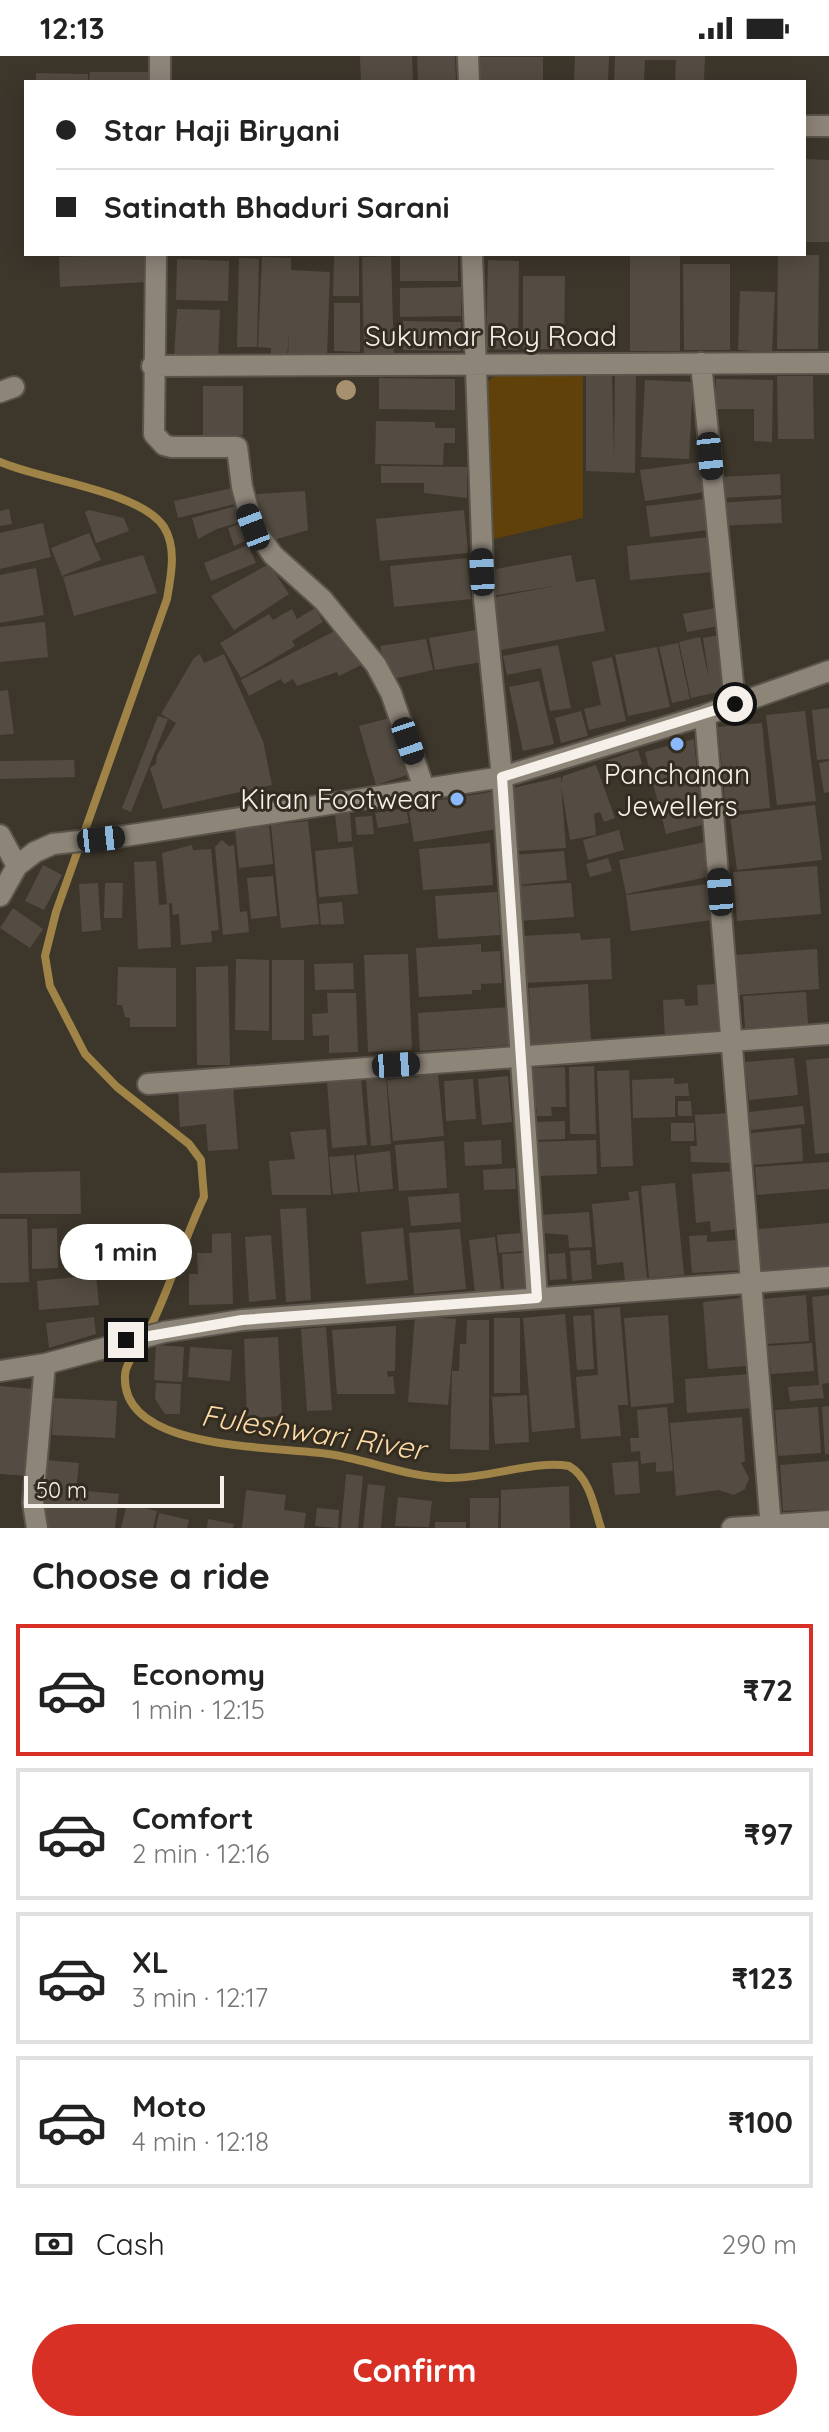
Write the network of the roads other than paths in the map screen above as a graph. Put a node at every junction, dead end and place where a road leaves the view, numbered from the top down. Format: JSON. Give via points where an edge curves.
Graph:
{"nodes":[{"id":1,"x":160,"y":56,"type":"edge"},
{"id":2,"x":468,"y":56,"type":"edge"},
{"id":3,"x":160,"y":80,"type":"edge"},
{"id":4,"x":469,"y":80,"type":"edge"},
{"id":5,"x":806,"y":126,"type":"edge"},
{"id":6,"x":829,"y":126,"type":"edge"},
{"id":7,"x":156,"y":256,"type":"edge"},
{"id":8,"x":472,"y":256,"type":"edge"},
{"id":9,"x":474,"y":362,"type":"junction"},
{"id":10,"x":701,"y":363,"type":"junction"},
{"id":11,"x":829,"y":363,"type":"edge"},
{"id":12,"x":152,"y":366,"type":"junction"},
{"id":13,"x":829,"y":671,"type":"edge"},
{"id":14,"x":735,"y":704,"type":"junction"},
{"id":15,"x":705,"y":715,"type":"junction"},
{"id":16,"x":502,"y":777,"type":"junction"},
{"id":17,"x":424,"y":788,"type":"junction"},
{"id":18,"x":0,"y":835,"type":"edge"},
{"id":19,"x":17,"y":866,"type":"junction"},
{"id":20,"x":0,"y":896,"type":"edge"},
{"id":21,"x":829,"y":1034,"type":"edge"},
{"id":22,"x":733,"y":1040,"type":"junction"},
{"id":23,"x":521,"y":1055,"type":"junction"},
{"id":24,"x":148,"y":1084,"type":"dead end"},
{"id":25,"x":829,"y":1277,"type":"edge"},
{"id":26,"x":751,"y":1282,"type":"junction"},
{"id":27,"x":537,"y":1298,"type":"junction"},
{"id":28,"x":45,"y":1364,"type":"junction"},
{"id":29,"x":0,"y":1371,"type":"edge"},
{"id":30,"x":829,"y":1521,"type":"edge"},
{"id":31,"x":771,"y":1526,"type":"edge"},
{"id":32,"x":37,"y":1528,"type":"edge"},
{"id":33,"x":732,"y":1528,"type":"edge"}],
"edges":[{"from":1,"to":3,"type":"street"},
{"from":2,"to":4,"type":"street"},
{"from":5,"to":6,"type":"street"},
{"from":7,"to":12,"type":"street"},
{"from":8,"to":9,"type":"street"},
{"from":9,"to":10,"type":"street","name":"Sukumar Roy Road"},
{"from":9,"to":12,"type":"street","name":"Sukumar Roy Road"},
{"from":9,"to":16,"type":"street","via":[[484,598]]},
{"from":10,"to":11,"type":"street","name":"Sukumar Roy Road"},
{"from":10,"to":14,"type":"street"},
{"from":12,"to":17,"type":"street","via":[[154,434],[172,447],[237,447],[253,527],[376,665]]},
{"from":13,"to":14,"type":"street"},
{"from":14,"to":15,"type":"street"},
{"from":15,"to":16,"type":"street"},
{"from":15,"to":22,"type":"street"},
{"from":16,"to":17,"type":"street"},
{"from":16,"to":23,"type":"street"},
{"from":17,"to":19,"type":"street","via":[[53,844]]},
{"from":18,"to":19,"type":"street"},
{"from":19,"to":20,"type":"street"},
{"from":21,"to":22,"type":"street"},
{"from":22,"to":23,"type":"street"},
{"from":22,"to":26,"type":"street"},
{"from":23,"to":24,"type":"street"},
{"from":23,"to":27,"type":"street"},
{"from":25,"to":26,"type":"street"},
{"from":26,"to":27,"type":"street"},
{"from":26,"to":31,"type":"street"},
{"from":27,"to":28,"type":"street","via":[[242,1320],[126,1340]]},
{"from":28,"to":29,"type":"street"},
{"from":28,"to":32,"type":"street","via":[[33,1503]]},
{"from":30,"to":31,"type":"street"},
{"from":31,"to":33,"type":"street"}]}
